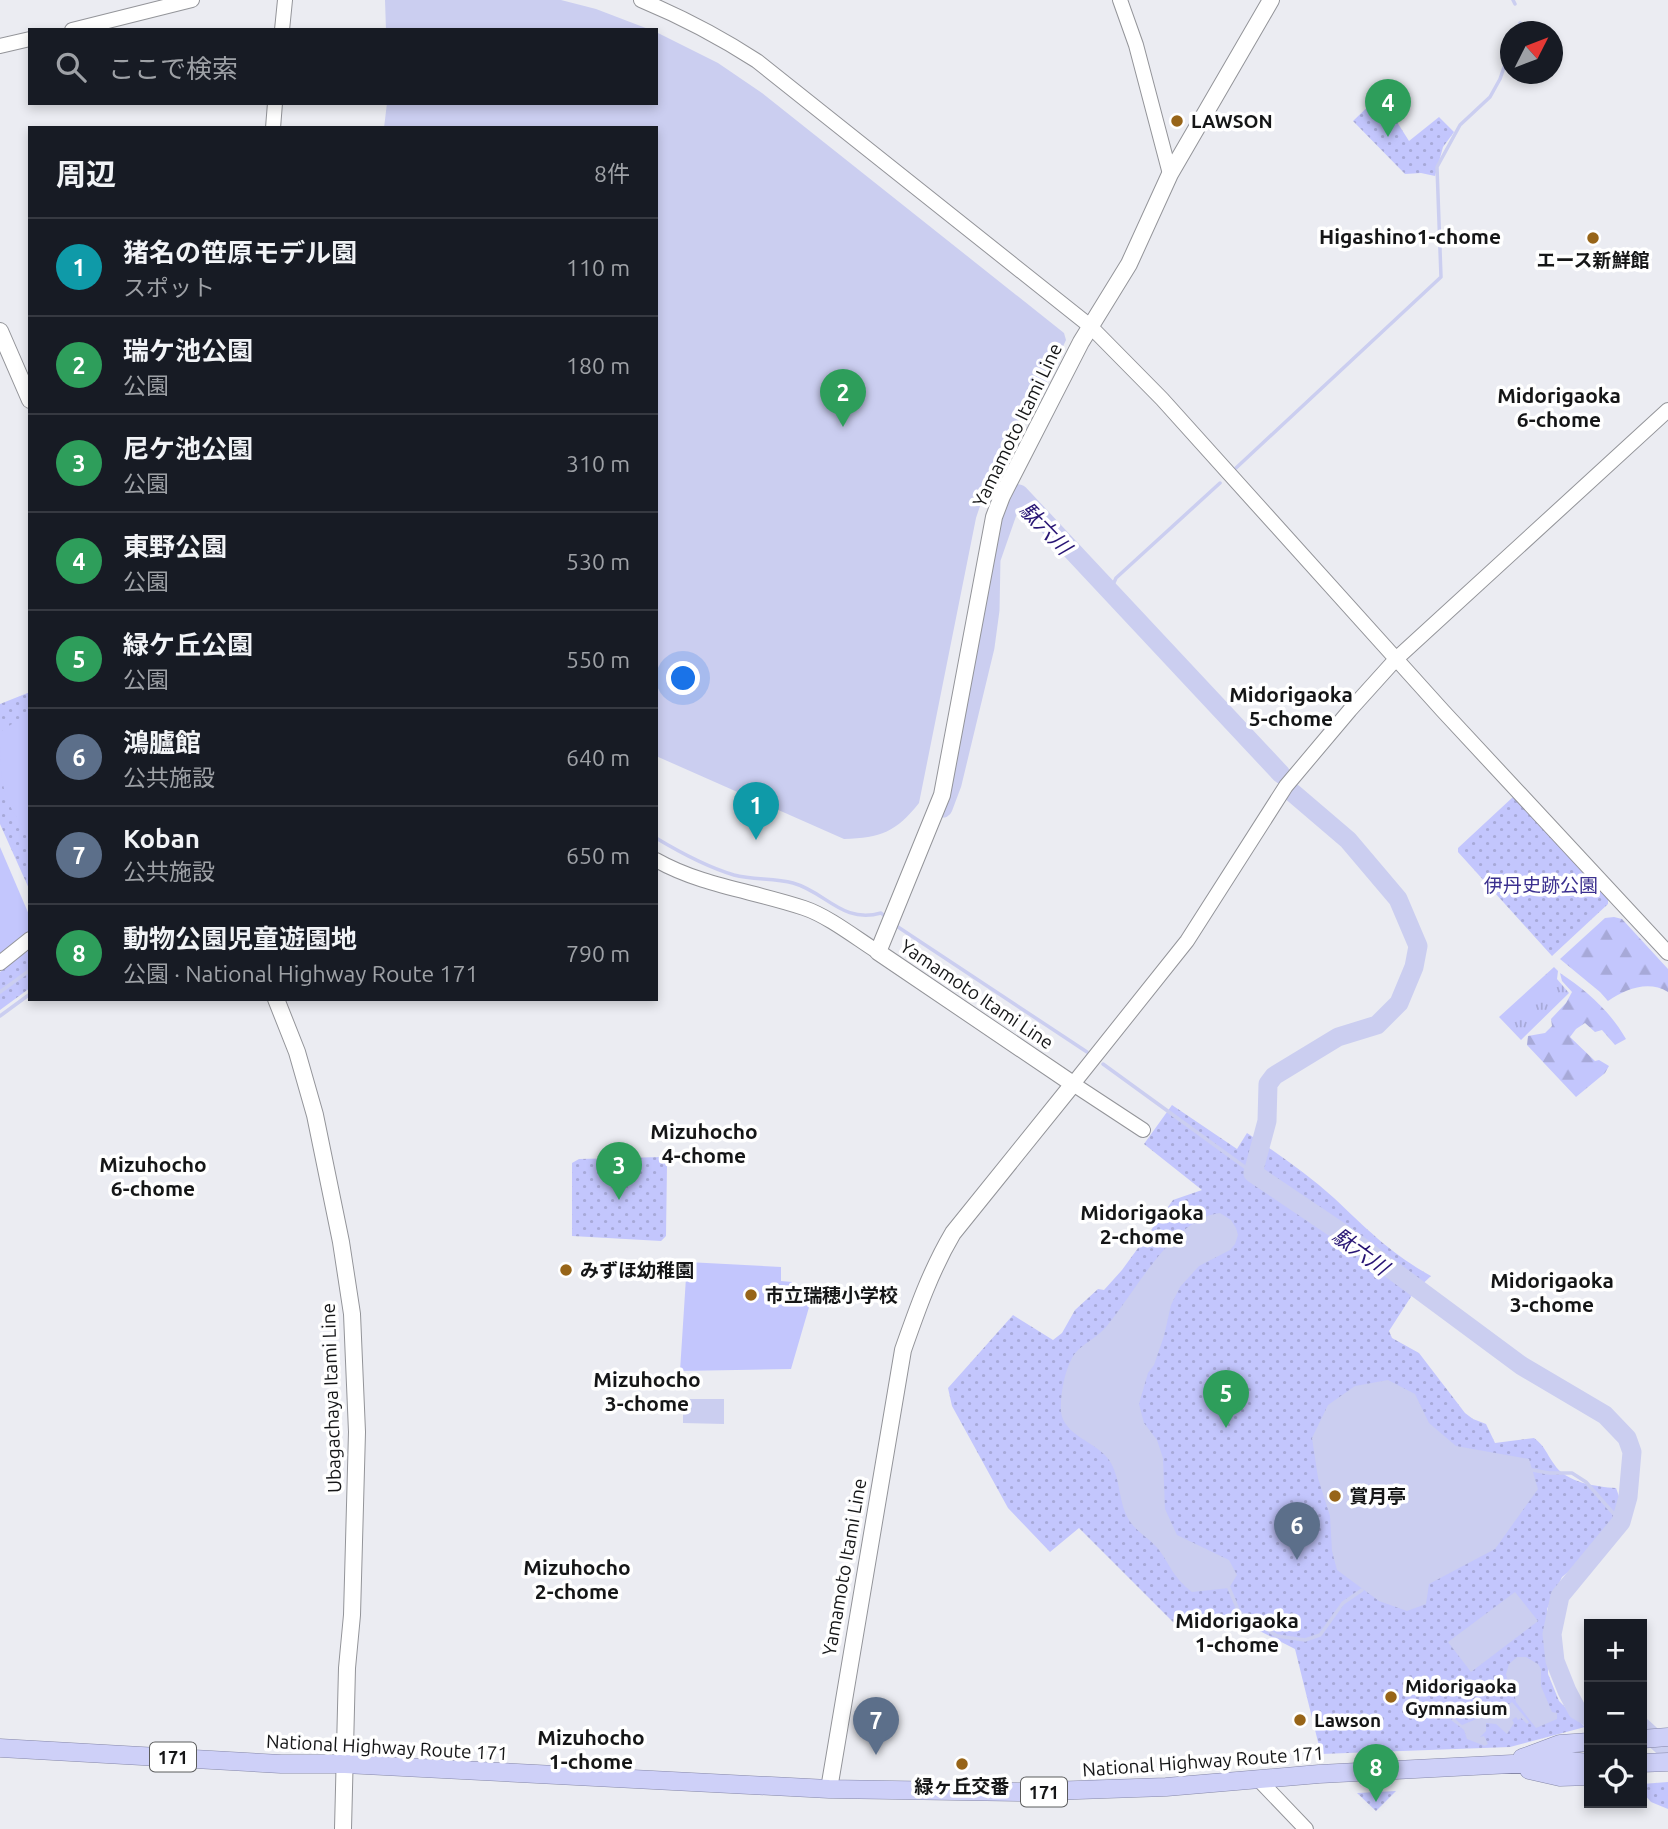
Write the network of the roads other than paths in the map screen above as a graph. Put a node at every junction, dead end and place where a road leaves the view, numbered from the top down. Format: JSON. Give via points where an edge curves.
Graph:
{"nodes":[{"id":1,"x":191,"y":0,"type":"edge"},
{"id":2,"x":285,"y":0,"type":"edge"},
{"id":3,"x":641,"y":0,"type":"edge"},
{"id":4,"x":1119,"y":0,"type":"edge"},
{"id":5,"x":1271,"y":0,"type":"edge"},
{"id":6,"x":80,"y":28,"type":"edge"},
{"id":7,"x":282,"y":28,"type":"edge"},
{"id":8,"x":28,"y":39,"type":"edge"},
{"id":9,"x":0,"y":46,"type":"edge"},
{"id":10,"x":275,"y":105,"type":"edge"},
{"id":11,"x":272,"y":126,"type":"edge"},
{"id":12,"x":1170,"y":174,"type":"junction"},
{"id":13,"x":1090,"y":326,"type":"junction"},
{"id":14,"x":0,"y":331,"type":"edge"},
{"id":15,"x":28,"y":395,"type":"edge"},
{"id":16,"x":1668,"y":410,"type":"edge"},
{"id":17,"x":1396,"y":659,"type":"junction"},
{"id":18,"x":658,"y":861,"type":"edge"},
{"id":19,"x":28,"y":941,"type":"edge"},
{"id":20,"x":878,"y":952,"type":"junction"},
{"id":21,"x":1668,"y":953,"type":"edge"},
{"id":22,"x":0,"y":963,"type":"edge"},
{"id":23,"x":277,"y":1001,"type":"edge"},
{"id":24,"x":1073,"y":1084,"type":"junction"},
{"id":25,"x":1143,"y":1130,"type":"dead end"},
{"id":26,"x":1647,"y":1739,"type":"edge"},
{"id":27,"x":1667,"y":1741,"type":"edge"},
{"id":28,"x":1584,"y":1742,"type":"edge"},
{"id":29,"x":1647,"y":1747,"type":"edge"},
{"id":30,"x":0,"y":1748,"type":"edge"},
{"id":31,"x":1584,"y":1758,"type":"edge"},
{"id":32,"x":1569,"y":1762,"type":"junction"},
{"id":33,"x":1668,"y":1762,"type":"edge"},
{"id":34,"x":1584,"y":1763,"type":"edge"},
{"id":35,"x":1647,"y":1763,"type":"edge"},
{"id":36,"x":345,"y":1764,"type":"junction"},
{"id":37,"x":1505,"y":1764,"type":"junction"},
{"id":38,"x":1668,"y":1773,"type":"edge"},
{"id":39,"x":1647,"y":1774,"type":"edge"},
{"id":40,"x":1584,"y":1776,"type":"edge"},
{"id":41,"x":1259,"y":1780,"type":"junction"},
{"id":42,"x":830,"y":1788,"type":"junction"},
{"id":43,"x":343,"y":1829,"type":"edge"},
{"id":44,"x":1307,"y":1829,"type":"edge"}],
"edges":[{"from":1,"to":6,"type":"street"},
{"from":2,"to":7,"type":"street"},
{"from":3,"to":13,"type":"street","via":[[701,27],[757,61]]},
{"from":4,"to":12,"type":"street","via":[[1136,45]]},
{"from":5,"to":12,"type":"main road","name":"Yamamoto Itami Line"},
{"from":8,"to":9,"type":"street"},
{"from":10,"to":11,"type":"street"},
{"from":12,"to":13,"type":"main road","name":"Yamamoto Itami Line","via":[[1129,264]]},
{"from":13,"to":17,"type":"street"},
{"from":13,"to":20,"type":"main road","name":"Yamamoto Itami Line","via":[[994,517],[942,795]]},
{"from":14,"to":15,"type":"main road"},
{"from":16,"to":17,"type":"street"},
{"from":17,"to":21,"type":"street"},
{"from":17,"to":24,"type":"street","via":[[1286,786],[1187,941]]},
{"from":18,"to":20,"type":"street","via":[[732,890],[808,909]]},
{"from":19,"to":22,"type":"street"},
{"from":20,"to":24,"type":"main road","name":"Yamamoto Itami Line"},
{"from":23,"to":36,"type":"main road","name":"Ubagachaya Itami Line","via":[[315,1115],[352,1314],[357,1432]]},
{"from":24,"to":25,"type":"street"},
{"from":24,"to":42,"type":"main road","name":"Yamamoto Itami Line","via":[[953,1233],[924,1290],[903,1350]]},
{"from":26,"to":27,"type":"highway"},
{"from":27,"to":29,"type":"highway"},
{"from":28,"to":37,"type":"highway","number":"171","via":[[1560,1744]]},
{"from":30,"to":36,"type":"highway","name":"National Highway Route 171","number":"171"},
{"from":31,"to":32,"type":"highway","name":"National Highway Route 171","number":"171"},
{"from":32,"to":34,"type":"highway","name":"National Highway Route 171","number":"171"},
{"from":32,"to":37,"type":"highway","name":"National Highway Route 171","number":"171"},
{"from":33,"to":35,"type":"highway"},
{"from":36,"to":42,"type":"highway","name":"National Highway Route 171","number":"171"},
{"from":36,"to":43,"type":"main road"},
{"from":37,"to":40,"type":"highway","number":"171","via":[[1560,1777]]},
{"from":37,"to":41,"type":"highway","name":"National Highway Route 171","number":"171"},
{"from":38,"to":39,"type":"highway"},
{"from":41,"to":42,"type":"highway","name":"National Highway Route 171","number":"171","via":[[1019,1792]]},
{"from":41,"to":44,"type":"street"}]}
